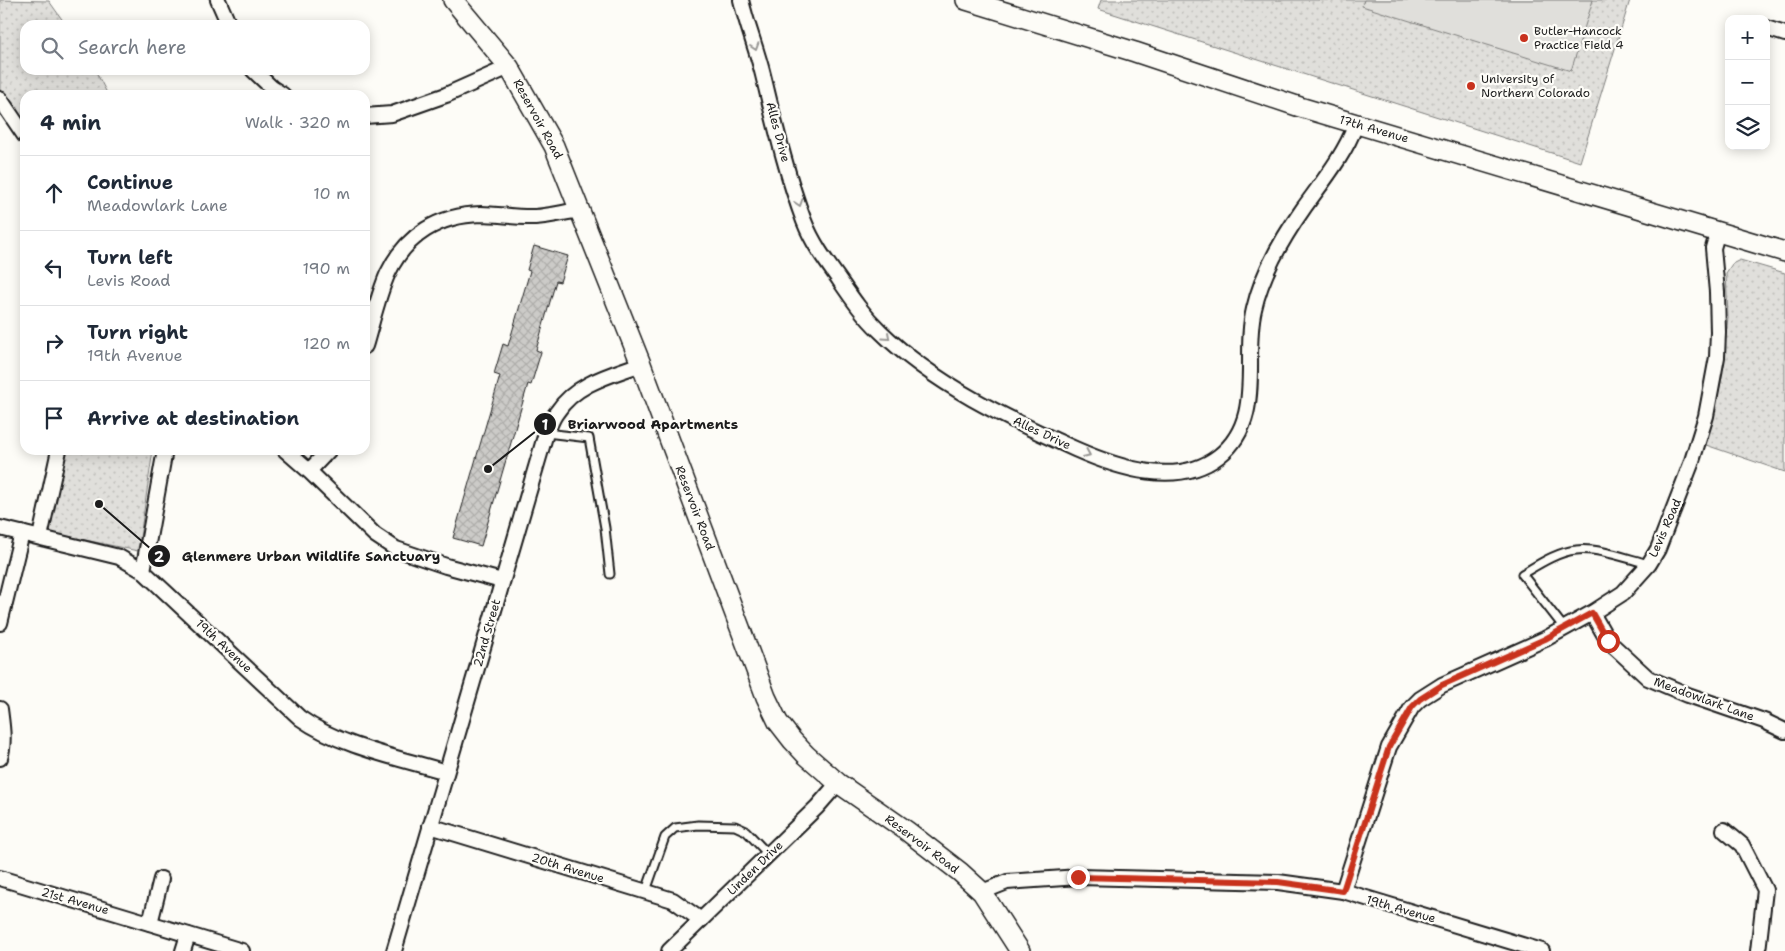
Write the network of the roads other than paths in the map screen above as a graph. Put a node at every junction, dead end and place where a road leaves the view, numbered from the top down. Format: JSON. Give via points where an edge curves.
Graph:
{"nodes":[{"id":1,"x":218,"y":0,"type":"edge"},
{"id":2,"x":453,"y":0,"type":"edge"},
{"id":3,"x":741,"y":0,"type":"edge"},
{"id":4,"x":966,"y":0,"type":"edge"},
{"id":5,"x":227,"y":20,"type":"edge"},
{"id":6,"x":1770,"y":29,"type":"edge"},
{"id":7,"x":1785,"y":34,"type":"edge"},
{"id":8,"x":509,"y":67,"type":"junction"},
{"id":9,"x":258,"y":75,"type":"edge"},
{"id":10,"x":275,"y":90,"type":"edge"},
{"id":11,"x":0,"y":99,"type":"edge"},
{"id":12,"x":370,"y":116,"type":"edge"},
{"id":13,"x":1356,"y":124,"type":"junction"},
{"id":14,"x":20,"y":129,"type":"edge"},
{"id":15,"x":580,"y":210,"type":"junction"},
{"id":16,"x":1718,"y":231,"type":"junction"},
{"id":17,"x":1785,"y":252,"type":"edge"},
{"id":18,"x":370,"y":330,"type":"edge"},
{"id":19,"x":641,"y":364,"type":"junction"},
{"id":20,"x":546,"y":433,"type":"junction"},
{"id":21,"x":58,"y":455,"type":"edge"},
{"id":22,"x":165,"y":455,"type":"edge"},
{"id":23,"x":291,"y":455,"type":"edge"},
{"id":24,"x":324,"y":455,"type":"edge"},
{"id":25,"x":309,"y":471,"type":"junction"},
{"id":26,"x":0,"y":528,"type":"edge"},
{"id":27,"x":22,"y":533,"type":"junction"},
{"id":28,"x":40,"y":537,"type":"junction"},
{"id":29,"x":1649,"y":564,"type":"junction"},
{"id":30,"x":143,"y":571,"type":"junction"},
{"id":31,"x":610,"y":574,"type":"dead end"},
{"id":32,"x":502,"y":581,"type":"junction"},
{"id":33,"x":1592,"y":613,"type":"junction"},
{"id":34,"x":0,"y":623,"type":"edge"},
{"id":35,"x":1565,"y":629,"type":"junction"},
{"id":36,"x":0,"y":709,"type":"edge"},
{"id":37,"x":1785,"y":730,"type":"edge"},
{"id":38,"x":0,"y":758,"type":"edge"},
{"id":39,"x":446,"y":772,"type":"junction"},
{"id":40,"x":838,"y":783,"type":"junction"},
{"id":41,"x":430,"y":826,"type":"junction"},
{"id":42,"x":1724,"y":830,"type":"dead end"},
{"id":43,"x":769,"y":855,"type":"junction"},
{"id":44,"x":0,"y":878,"type":"edge"},
{"id":45,"x":162,"y":880,"type":"dead end"},
{"id":46,"x":646,"y":891,"type":"junction"},
{"id":47,"x":1343,"y":891,"type":"junction"},
{"id":48,"x":982,"y":892,"type":"junction"},
{"id":49,"x":700,"y":920,"type":"junction"},
{"id":50,"x":150,"y":923,"type":"junction"},
{"id":51,"x":188,"y":935,"type":"junction"},
{"id":52,"x":1520,"y":948,"type":"edge"},
{"id":53,"x":183,"y":951,"type":"edge"},
{"id":54,"x":242,"y":951,"type":"edge"},
{"id":55,"x":394,"y":951,"type":"edge"},
{"id":56,"x":669,"y":951,"type":"edge"},
{"id":57,"x":1020,"y":951,"type":"edge"},
{"id":58,"x":1542,"y":951,"type":"edge"},
{"id":59,"x":1758,"y":951,"type":"edge"}],
"edges":[{"from":1,"to":5,"type":"street"},
{"from":2,"to":8,"type":"street","name":"Reservoir Road"},
{"from":3,"to":13,"type":"street","name":"Alles Drive","one_way":true,"via":[[759,57],[783,156],[805,222],[819,251],[858,307],[903,352],[961,392],[1022,425],[1093,457],[1129,468],[1168,473],[1193,469],[1217,458],[1232,444],[1244,423],[1250,400],[1253,312],[1260,287],[1275,253],[1346,149]]},
{"from":4,"to":13,"type":"street","name":"17th Avenue"},
{"from":6,"to":7,"type":"street"},
{"from":8,"to":12,"type":"street","via":[[392,114]]},
{"from":8,"to":15,"type":"street","name":"Reservoir Road","via":[[554,146]]},
{"from":9,"to":10,"type":"street"},
{"from":11,"to":14,"type":"street"},
{"from":13,"to":16,"type":"street","name":"17th Avenue"},
{"from":15,"to":18,"type":"street","via":[[534,217],[481,214],[450,217],[426,229],[406,244],[391,267]]},
{"from":15,"to":19,"type":"street","name":"Reservoir Road"},
{"from":16,"to":17,"type":"street","name":"17th Avenue"},
{"from":16,"to":29,"type":"street","name":"Levis Road","via":[[1713,248],[1717,357],[1706,416],[1665,532]]},
{"from":19,"to":20,"type":"street","name":"22nd Street","via":[[597,380],[573,393],[555,414]]},
{"from":19,"to":40,"type":"street","name":"Reservoir Road","via":[[766,697],[778,722],[792,740]]},
{"from":20,"to":31,"type":"lane","via":[[588,438]]},
{"from":20,"to":32,"type":"street","name":"22nd Street"},
{"from":21,"to":28,"type":"street"},
{"from":22,"to":30,"type":"street"},
{"from":23,"to":25,"type":"street"},
{"from":24,"to":25,"type":"street"},
{"from":25,"to":32,"type":"street","via":[[375,535],[396,549]]},
{"from":26,"to":27,"type":"street","name":"19th Avenue"},
{"from":27,"to":28,"type":"street","name":"19th Avenue"},
{"from":27,"to":34,"type":"street"},
{"from":28,"to":30,"type":"street","name":"19th Avenue","via":[[120,557]]},
{"from":29,"to":33,"type":"street","name":"Levis Road","via":[[1623,593]]},
{"from":29,"to":35,"type":"lane","via":[[1576,550],[1549,558],[1522,574]]},
{"from":30,"to":39,"type":"street","name":"19th Avenue","via":[[312,726],[342,740]]},
{"from":32,"to":39,"type":"street","name":"22nd Street"},
{"from":33,"to":35,"type":"street","name":"Levis Road"},
{"from":33,"to":37,"type":"street","name":"Meadowlark Lane","via":[[1608,641],[1648,678]]},
{"from":35,"to":47,"type":"street","name":"Levis Road","via":[[1442,685],[1412,707],[1389,747]]},
{"from":36,"to":38,"type":"street","via":[[3,729]]},
{"from":39,"to":41,"type":"street","name":"22nd Street"},
{"from":40,"to":43,"type":"street","name":"Linden Drive"},
{"from":40,"to":48,"type":"street","name":"Reservoir Road","via":[[907,831]]},
{"from":41,"to":46,"type":"street","name":"20th Avenue"},
{"from":41,"to":55,"type":"street","name":"22nd Street"},
{"from":42,"to":59,"type":"street","via":[[1742,845],[1765,890]]},
{"from":43,"to":46,"type":"lane","via":[[746,831],[735,826],[675,828],[665,837]]},
{"from":43,"to":49,"type":"street","name":"Linden Drive"},
{"from":44,"to":50,"type":"street","name":"21st Avenue"},
{"from":45,"to":50,"type":"street"},
{"from":46,"to":49,"type":"street","name":"20th Avenue","via":[[674,900]]},
{"from":47,"to":48,"type":"street","name":"19th Avenue","via":[[1278,882],[1078,877],[1007,882]]},
{"from":47,"to":52,"type":"street","name":"19th Avenue"},
{"from":48,"to":57,"type":"street","name":"Reservoir Road"},
{"from":49,"to":56,"type":"street","name":"Linden Drive"},
{"from":50,"to":51,"type":"street","name":"21st Avenue"},
{"from":51,"to":53,"type":"street"},
{"from":51,"to":54,"type":"street","name":"21st Avenue"},
{"from":52,"to":58,"type":"street","name":"19th Avenue"}]}
